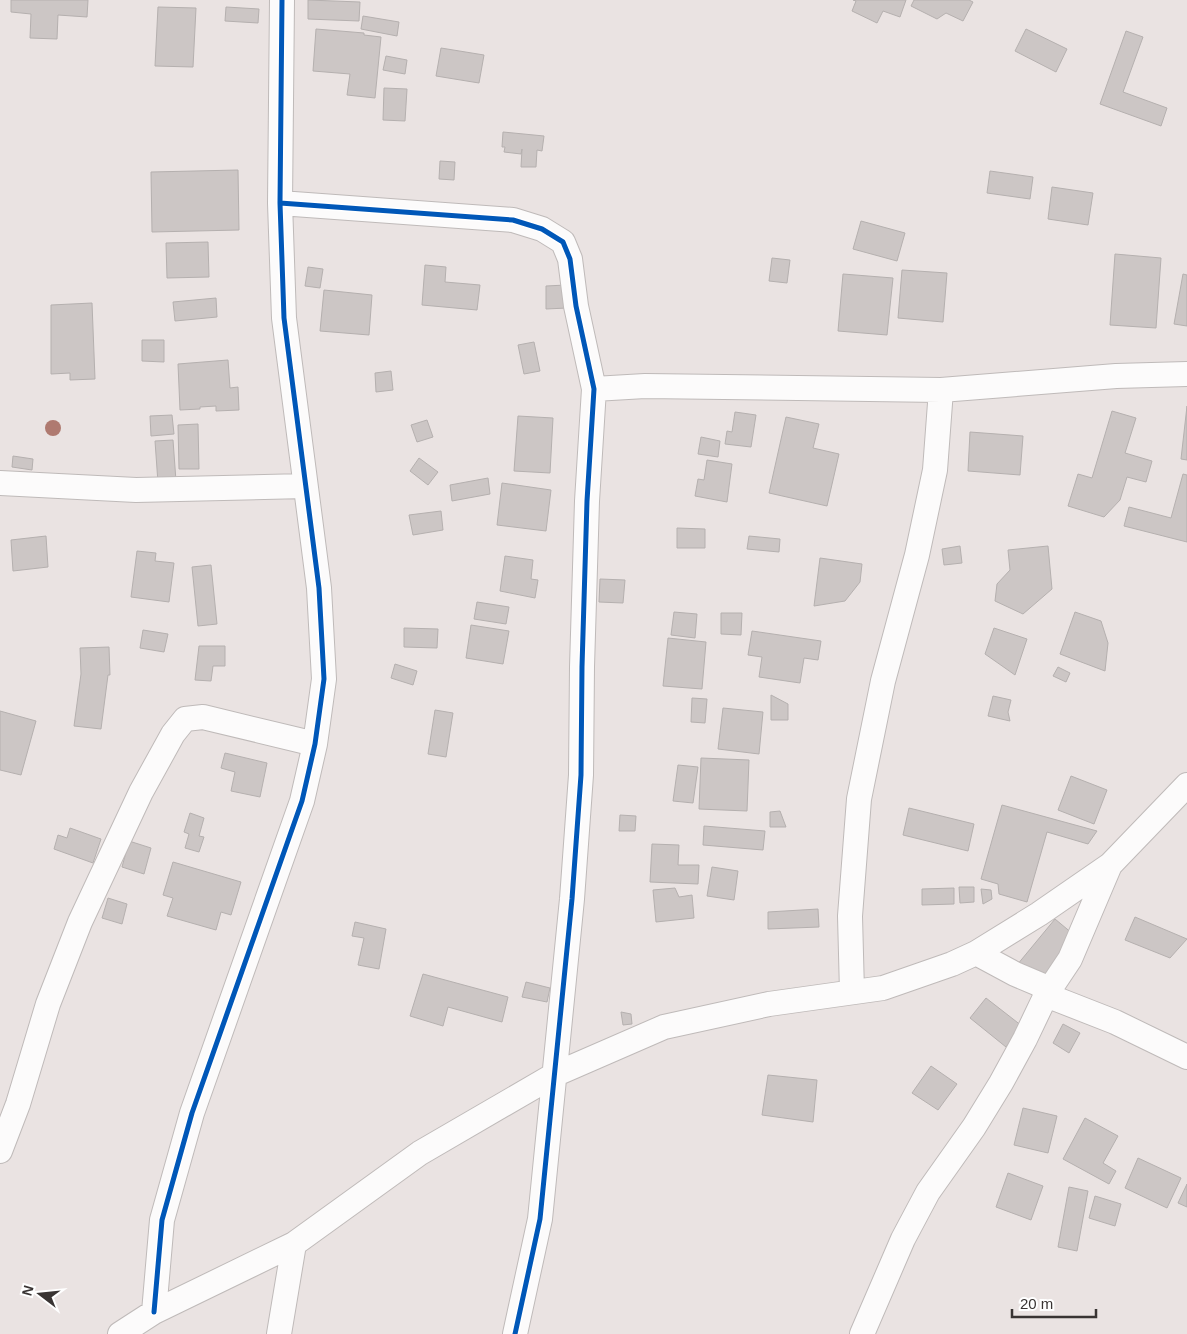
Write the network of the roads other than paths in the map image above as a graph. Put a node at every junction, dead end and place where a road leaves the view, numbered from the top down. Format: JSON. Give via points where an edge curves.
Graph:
{"nodes":[{"id":1,"x":282,"y":0,"type":"edge"},
{"id":2,"x":280,"y":203,"type":"junction"},
{"id":3,"x":1187,"y":374,"type":"edge"},
{"id":4,"x":594,"y":389,"type":"junction"},
{"id":5,"x":941,"y":390,"type":"junction"},
{"id":6,"x":0,"y":483,"type":"edge"},
{"id":7,"x":305,"y":486,"type":"junction"},
{"id":8,"x":315,"y":744,"type":"junction"},
{"id":9,"x":1187,"y":785,"type":"edge"},
{"id":10,"x":1110,"y":864,"type":"junction"},
{"id":11,"x":976,"y":953,"type":"junction"},
{"id":12,"x":852,"y":992,"type":"junction"},
{"id":13,"x":1046,"y":994,"type":"junction"},
{"id":14,"x":1187,"y":1057,"type":"edge"},
{"id":15,"x":556,"y":1074,"type":"junction"},
{"id":16,"x":0,"y":1151,"type":"edge"},
{"id":17,"x":294,"y":1244,"type":"junction"},
{"id":18,"x":154,"y":1312,"type":"junction"},
{"id":19,"x":120,"y":1334,"type":"edge"},
{"id":20,"x":279,"y":1334,"type":"edge"},
{"id":21,"x":515,"y":1334,"type":"edge"},
{"id":22,"x":862,"y":1334,"type":"edge"}],
"edges":[{"from":1,"to":2,"type":"street"},
{"from":2,"to":4,"type":"street","via":[[513,220],[542,229],[563,242],[570,259],[576,306]]},
{"from":2,"to":7,"type":"street","via":[[284,318]]},
{"from":3,"to":5,"type":"street","via":[[1116,376]]},
{"from":4,"to":5,"type":"street","via":[[645,386]]},
{"from":4,"to":15,"type":"street","via":[[587,511],[580,776]]},
{"from":5,"to":12,"type":"street","via":[[935,470],[917,555],[883,681],[859,799],[850,916]]},
{"from":6,"to":7,"type":"street","via":[[136,490]]},
{"from":7,"to":8,"type":"street","via":[[319,588],[324,679]]},
{"from":8,"to":16,"type":"street","via":[[203,717],[185,719],[173,734],[141,792],[80,922],[48,1004],[18,1104]]},
{"from":8,"to":18,"type":"street","via":[[302,801],[192,1113],[162,1220]]},
{"from":9,"to":10,"type":"street"},
{"from":10,"to":11,"type":"street","via":[[1040,914]]},
{"from":10,"to":13,"type":"street","via":[[1070,959]]},
{"from":11,"to":12,"type":"street","via":[[882,988]]},
{"from":11,"to":13,"type":"street","via":[[1041,985]]},
{"from":12,"to":15,"type":"street","via":[[769,1004],[664,1027]]},
{"from":13,"to":14,"type":"street","via":[[1115,1022]]},
{"from":13,"to":22,"type":"street","via":[[1001,1083],[928,1192],[903,1238]]},
{"from":15,"to":17,"type":"street","via":[[420,1153]]},
{"from":15,"to":21,"type":"street","via":[[540,1219]]},
{"from":17,"to":18,"type":"street"},
{"from":17,"to":20,"type":"street"},
{"from":18,"to":19,"type":"street"}]}
